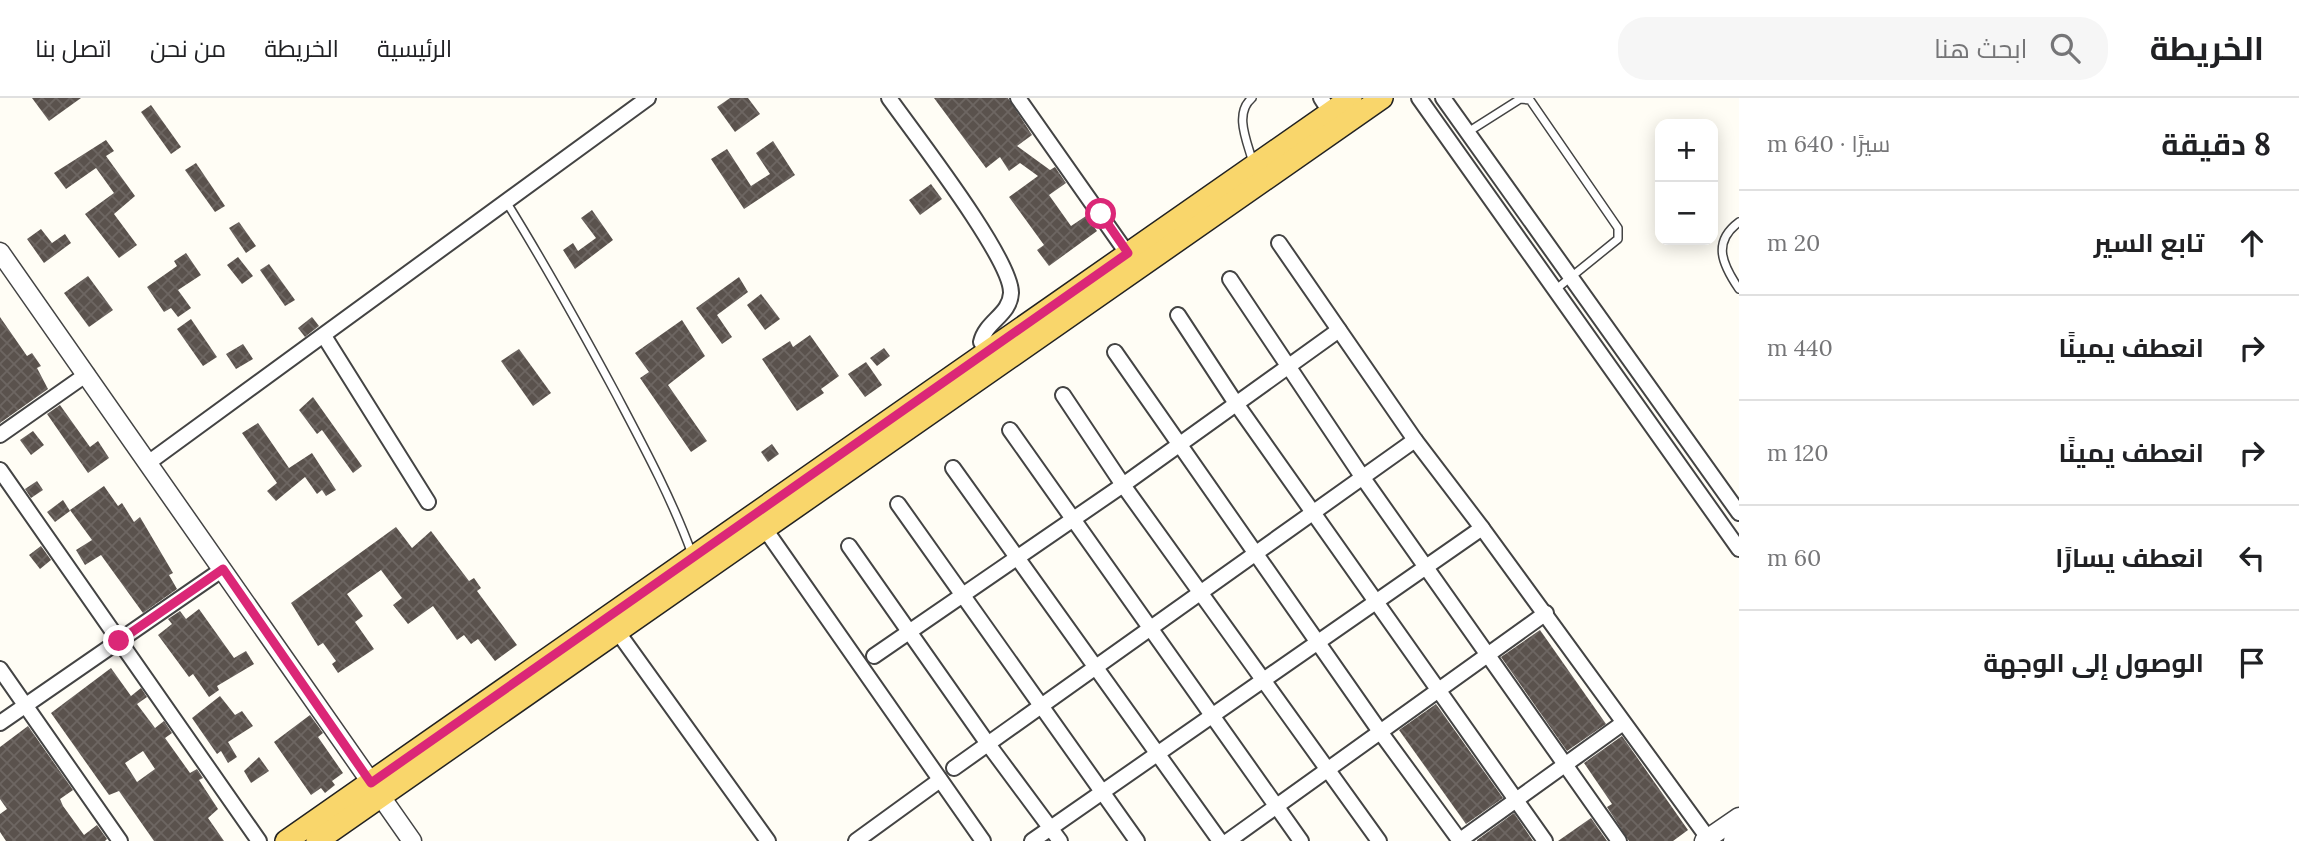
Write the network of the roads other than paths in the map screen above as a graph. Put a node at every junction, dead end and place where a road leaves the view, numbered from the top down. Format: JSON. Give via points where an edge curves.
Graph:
{"nodes":[{"id":1,"x":648,"y":98,"type":"edge"},
{"id":2,"x":889,"y":98,"type":"edge"},
{"id":3,"x":1018,"y":98,"type":"edge"},
{"id":4,"x":1252,"y":98,"type":"edge"},
{"id":5,"x":1351,"y":98,"type":"edge"},
{"id":6,"x":1382,"y":98,"type":"edge"},
{"id":7,"x":1419,"y":98,"type":"edge"},
{"id":8,"x":1443,"y":98,"type":"edge"},
{"id":9,"x":1325,"y":105,"type":"edge"},
{"id":10,"x":1467,"y":132,"type":"junction"},
{"id":11,"x":1254,"y":163,"type":"junction"},
{"id":12,"x":507,"y":203,"type":"junction"},
{"id":13,"x":1739,"y":222,"type":"edge"},
{"id":14,"x":1279,"y":243,"type":"dead end"},
{"id":15,"x":0,"y":252,"type":"edge"},
{"id":16,"x":1128,"y":253,"type":"junction"},
{"id":17,"x":1230,"y":279,"type":"dead end"},
{"id":18,"x":1572,"y":279,"type":"junction"},
{"id":19,"x":1739,"y":289,"type":"edge"},
{"id":20,"x":1555,"y":290,"type":"junction"},
{"id":21,"x":1178,"y":315,"type":"dead end"},
{"id":22,"x":1339,"y":330,"type":"junction"},
{"id":23,"x":324,"y":336,"type":"junction"},
{"id":24,"x":1115,"y":352,"type":"dead end"},
{"id":25,"x":994,"y":359,"type":"junction"},
{"id":26,"x":1288,"y":368,"type":"junction"},
{"id":27,"x":87,"y":374,"type":"junction"},
{"id":28,"x":1063,"y":395,"type":"dead end"},
{"id":29,"x":1236,"y":402,"type":"junction"},
{"id":30,"x":1010,"y":430,"type":"dead end"},
{"id":31,"x":0,"y":435,"type":"edge"},
{"id":32,"x":1415,"y":440,"type":"junction"},
{"id":33,"x":1180,"y":443,"type":"junction"},
{"id":34,"x":149,"y":463,"type":"junction"},
{"id":35,"x":953,"y":468,"type":"dead end"},
{"id":36,"x":0,"y":470,"type":"edge"},
{"id":37,"x":1363,"y":478,"type":"junction"},
{"id":38,"x":1123,"y":485,"type":"junction"},
{"id":39,"x":428,"y":502,"type":"dead end"},
{"id":40,"x":898,"y":504,"type":"dead end"},
{"id":41,"x":1739,"y":513,"type":"edge"},
{"id":42,"x":1314,"y":514,"type":"junction"},
{"id":43,"x":1073,"y":517,"type":"junction"},
{"id":44,"x":1721,"y":524,"type":"junction"},
{"id":45,"x":1482,"y":528,"type":"junction"},
{"id":46,"x":765,"y":529,"type":"junction"},
{"id":47,"x":849,"y":545,"type":"dead end"},
{"id":48,"x":1739,"y":549,"type":"edge"},
{"id":49,"x":1255,"y":554,"type":"junction"},
{"id":50,"x":693,"y":556,"type":"junction"},
{"id":51,"x":1016,"y":559,"type":"junction"},
{"id":52,"x":1425,"y":566,"type":"junction"},
{"id":53,"x":223,"y":569,"type":"junction"},
{"id":54,"x":1201,"y":591,"type":"junction"},
{"id":55,"x":962,"y":596,"type":"junction"},
{"id":56,"x":1375,"y":600,"type":"junction"},
{"id":57,"x":1546,"y":613,"type":"junction"},
{"id":58,"x":1150,"y":628,"type":"junction"},
{"id":59,"x":617,"y":631,"type":"junction"},
{"id":60,"x":910,"y":631,"type":"junction"},
{"id":61,"x":119,"y":641,"type":"junction"},
{"id":62,"x":1319,"y":642,"type":"junction"},
{"id":63,"x":1488,"y":654,"type":"junction"},
{"id":64,"x":874,"y":656,"type":"dead end"},
{"id":65,"x":1096,"y":667,"type":"junction"},
{"id":66,"x":0,"y":669,"type":"edge"},
{"id":67,"x":1264,"y":680,"type":"junction"},
{"id":68,"x":1439,"y":690,"type":"junction"},
{"id":69,"x":26,"y":705,"type":"junction"},
{"id":70,"x":1042,"y":706,"type":"junction"},
{"id":71,"x":1213,"y":715,"type":"junction"},
{"id":72,"x":0,"y":723,"type":"edge"},
{"id":73,"x":1623,"y":723,"type":"junction"},
{"id":74,"x":1381,"y":733,"type":"junction"},
{"id":75,"x":988,"y":744,"type":"junction"},
{"id":76,"x":1157,"y":754,"type":"junction"},
{"id":77,"x":1567,"y":765,"type":"junction"},
{"id":78,"x":954,"y":768,"type":"dead end"},
{"id":79,"x":1328,"y":771,"type":"junction"},
{"id":80,"x":940,"y":780,"type":"junction"},
{"id":81,"x":376,"y":790,"type":"junction"},
{"id":82,"x":1103,"y":792,"type":"junction"},
{"id":83,"x":1516,"y":800,"type":"junction"},
{"id":84,"x":1277,"y":807,"type":"junction"},
{"id":85,"x":1739,"y":817,"type":"edge"},
{"id":86,"x":1051,"y":828,"type":"junction"},
{"id":87,"x":1739,"y":836,"type":"edge"},
{"id":88,"x":1706,"y":840,"type":"edge"},
{"id":89,"x":120,"y":841,"type":"edge"},
{"id":90,"x":259,"y":841,"type":"edge"},
{"id":91,"x":286,"y":841,"type":"edge"},
{"id":92,"x":317,"y":841,"type":"edge"},
{"id":93,"x":412,"y":841,"type":"edge"},
{"id":94,"x":768,"y":841,"type":"edge"},
{"id":95,"x":856,"y":841,"type":"edge"},
{"id":96,"x":983,"y":841,"type":"edge"},
{"id":97,"x":1032,"y":841,"type":"edge"},
{"id":98,"x":1059,"y":841,"type":"edge"},
{"id":99,"x":1137,"y":841,"type":"edge"},
{"id":100,"x":1220,"y":841,"type":"edge"},
{"id":101,"x":1228,"y":841,"type":"edge"},
{"id":102,"x":1301,"y":841,"type":"edge"},
{"id":103,"x":1379,"y":841,"type":"edge"},
{"id":104,"x":1460,"y":841,"type":"edge"},
{"id":105,"x":1545,"y":841,"type":"edge"},
{"id":106,"x":1619,"y":841,"type":"edge"},
{"id":107,"x":1732,"y":841,"type":"edge"}],
"edges":[{"from":1,"to":12,"type":"street"},
{"from":2,"to":25,"type":"street","via":[[973,216],[1010,281],[1008,308],[981,342]]},
{"from":3,"to":16,"type":"street"},
{"from":4,"to":11,"type":"lane","via":[[1245,103],[1241,118]]},
{"from":5,"to":9,"type":"main road"},
{"from":6,"to":25,"type":"main road"},
{"from":7,"to":20,"type":"street"},
{"from":8,"to":10,"type":"street"},
{"from":9,"to":11,"type":"main road"},
{"from":10,"to":18,"type":"street"},
{"from":10,"to":18,"type":"lane","via":[[1520,99],[1530,100],[1544,115],[1618,228],[1618,239]]},
{"from":11,"to":16,"type":"main road"},
{"from":12,"to":23,"type":"street"},
{"from":12,"to":50,"type":"lane","via":[[558,285],[622,405],[675,507]]},
{"from":13,"to":19,"type":"lane","via":[[1726,232],[1721,244]]},
{"from":14,"to":22,"type":"street"},
{"from":15,"to":27,"type":"street"},
{"from":16,"to":25,"type":"main road"},
{"from":17,"to":26,"type":"street"},
{"from":18,"to":20,"type":"lane"},
{"from":18,"to":41,"type":"street"},
{"from":20,"to":44,"type":"street"},
{"from":21,"to":29,"type":"street"},
{"from":22,"to":26,"type":"street"},
{"from":22,"to":32,"type":"street"},
{"from":23,"to":34,"type":"street"},
{"from":23,"to":39,"type":"street"},
{"from":24,"to":33,"type":"street"},
{"from":25,"to":46,"type":"main road"},
{"from":25,"to":50,"type":"main road"},
{"from":26,"to":29,"type":"street"},
{"from":26,"to":37,"type":"street"},
{"from":27,"to":31,"type":"street"},
{"from":27,"to":34,"type":"street"},
{"from":28,"to":38,"type":"street"},
{"from":29,"to":33,"type":"street"},
{"from":29,"to":42,"type":"street"},
{"from":30,"to":43,"type":"street"},
{"from":32,"to":37,"type":"street"},
{"from":32,"to":45,"type":"street"},
{"from":33,"to":38,"type":"street"},
{"from":33,"to":49,"type":"street"},
{"from":34,"to":53,"type":"street"},
{"from":35,"to":51,"type":"street"},
{"from":36,"to":61,"type":"street"},
{"from":37,"to":42,"type":"street"},
{"from":37,"to":52,"type":"street"},
{"from":38,"to":43,"type":"street"},
{"from":38,"to":54,"type":"street"},
{"from":40,"to":55,"type":"street"},
{"from":41,"to":44,"type":"street"},
{"from":42,"to":49,"type":"street"},
{"from":42,"to":56,"type":"street"},
{"from":43,"to":51,"type":"street"},
{"from":43,"to":58,"type":"street"},
{"from":44,"to":48,"type":"street"},
{"from":45,"to":52,"type":"street"},
{"from":45,"to":57,"type":"street"},
{"from":46,"to":59,"type":"main road"},
{"from":46,"to":80,"type":"street"},
{"from":47,"to":60,"type":"street"},
{"from":49,"to":54,"type":"street"},
{"from":49,"to":62,"type":"street"},
{"from":50,"to":81,"type":"main road"},
{"from":51,"to":55,"type":"street"},
{"from":51,"to":65,"type":"street"},
{"from":52,"to":56,"type":"street"},
{"from":52,"to":63,"type":"street"},
{"from":53,"to":61,"type":"street"},
{"from":53,"to":81,"type":"street"},
{"from":54,"to":58,"type":"street"},
{"from":54,"to":67,"type":"street"},
{"from":55,"to":60,"type":"street"},
{"from":55,"to":70,"type":"street"},
{"from":56,"to":62,"type":"street"},
{"from":56,"to":68,"type":"street"},
{"from":57,"to":63,"type":"street"},
{"from":57,"to":73,"type":"street"},
{"from":58,"to":65,"type":"street"},
{"from":58,"to":71,"type":"street"},
{"from":59,"to":81,"type":"main road"},
{"from":59,"to":94,"type":"street"},
{"from":60,"to":64,"type":"street"},
{"from":60,"to":75,"type":"street"},
{"from":61,"to":69,"type":"street"},
{"from":61,"to":90,"type":"street"},
{"from":62,"to":67,"type":"street"},
{"from":62,"to":74,"type":"street"},
{"from":63,"to":68,"type":"street"},
{"from":63,"to":77,"type":"street"},
{"from":65,"to":70,"type":"street"},
{"from":65,"to":76,"type":"street"},
{"from":66,"to":69,"type":"street"},
{"from":67,"to":71,"type":"street"},
{"from":67,"to":79,"type":"street"},
{"from":68,"to":74,"type":"street"},
{"from":68,"to":83,"type":"street"},
{"from":69,"to":72,"type":"street"},
{"from":69,"to":89,"type":"street"},
{"from":70,"to":75,"type":"street"},
{"from":70,"to":82,"type":"street"},
{"from":71,"to":76,"type":"street"},
{"from":71,"to":84,"type":"street"},
{"from":73,"to":77,"type":"street"},
{"from":73,"to":88,"type":"street"},
{"from":74,"to":79,"type":"street"},
{"from":74,"to":104,"type":"street"},
{"from":75,"to":78,"type":"street"},
{"from":75,"to":86,"type":"street"},
{"from":76,"to":82,"type":"street"},
{"from":76,"to":100,"type":"street"},
{"from":77,"to":83,"type":"street"},
{"from":77,"to":106,"type":"street"},
{"from":79,"to":84,"type":"street"},
{"from":79,"to":103,"type":"street"},
{"from":80,"to":95,"type":"street"},
{"from":80,"to":96,"type":"street"},
{"from":81,"to":91,"type":"main road"},
{"from":81,"to":92,"type":"main road"},
{"from":81,"to":93,"type":"street"},
{"from":82,"to":86,"type":"street"},
{"from":82,"to":99,"type":"street"},
{"from":83,"to":104,"type":"street"},
{"from":83,"to":105,"type":"street"},
{"from":84,"to":101,"type":"street"},
{"from":84,"to":102,"type":"street"},
{"from":85,"to":88,"type":"street"},
{"from":86,"to":97,"type":"street"},
{"from":86,"to":98,"type":"street"},
{"from":87,"to":107,"type":"street"}]}
